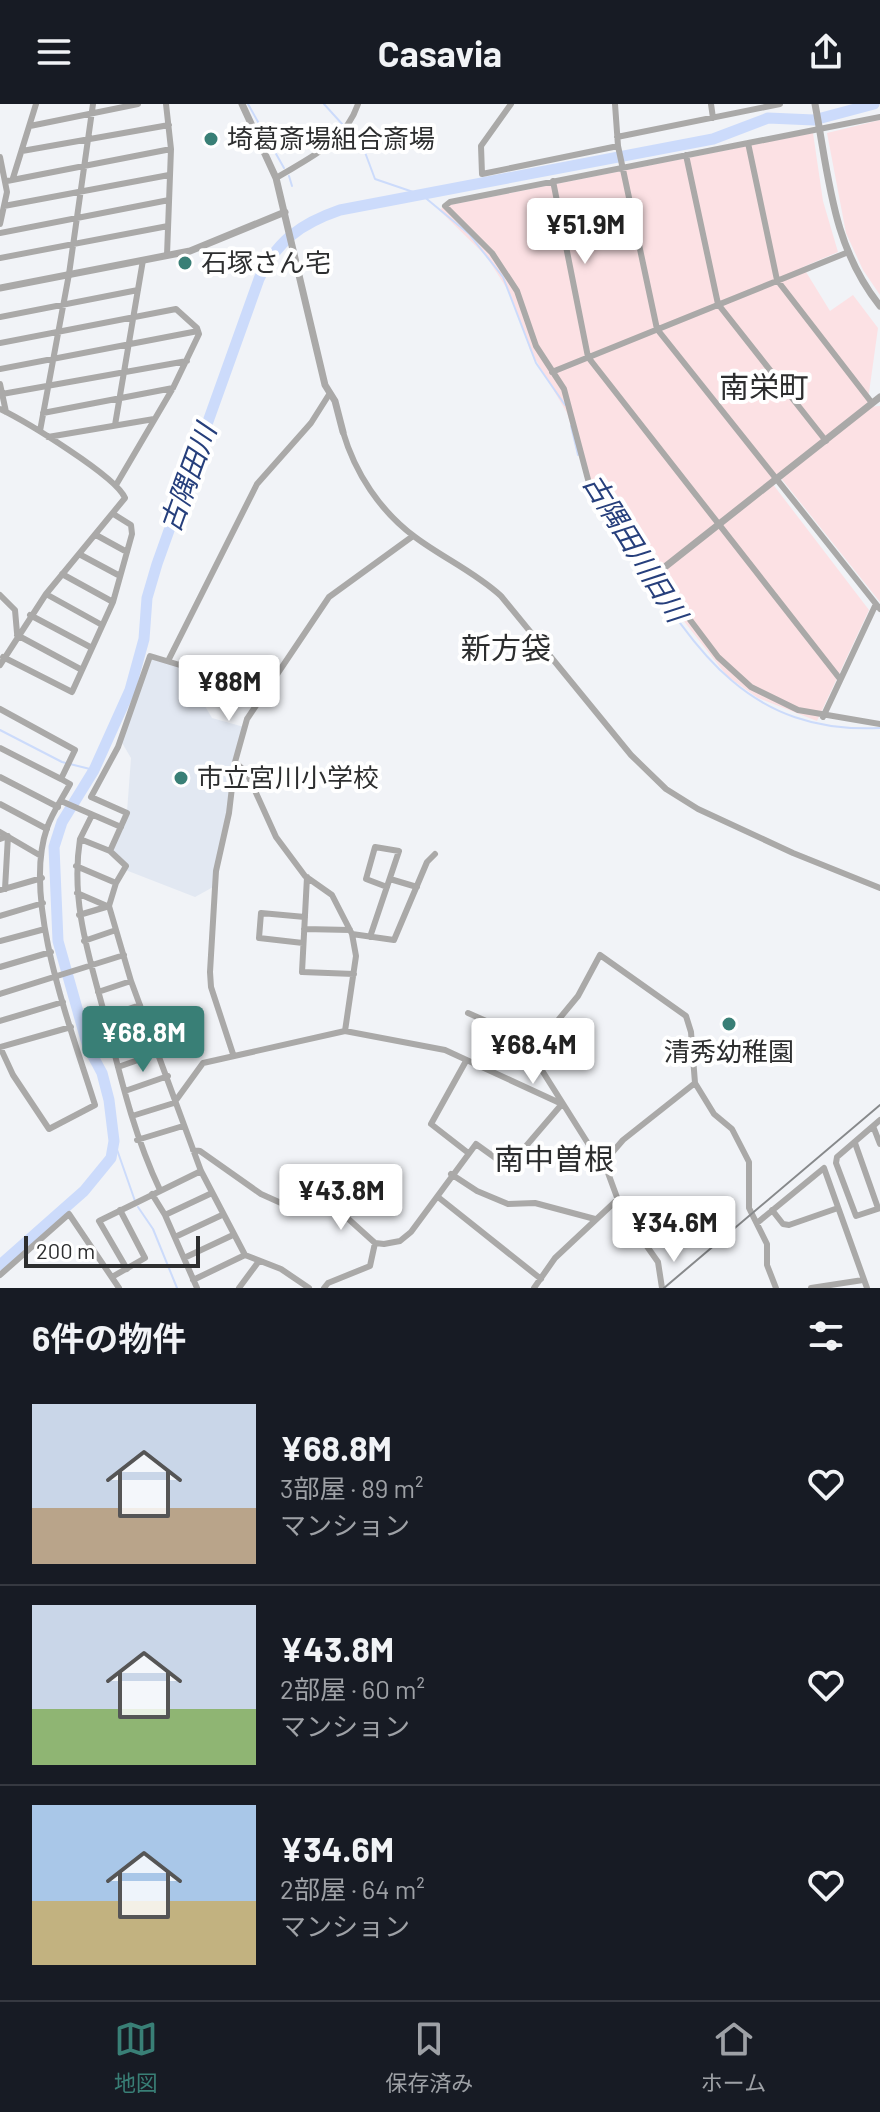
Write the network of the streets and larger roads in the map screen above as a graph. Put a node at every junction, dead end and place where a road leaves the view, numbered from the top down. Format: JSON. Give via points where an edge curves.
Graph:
{"nodes":[{"id":1,"x":36,"y":104,"type":"edge"},
{"id":2,"x":93,"y":104,"type":"edge"},
{"id":3,"x":138,"y":104,"type":"edge"},
{"id":4,"x":166,"y":104,"type":"edge"},
{"id":5,"x":242,"y":104,"type":"edge"},
{"id":6,"x":358,"y":104,"type":"edge"},
{"id":7,"x":511,"y":104,"type":"edge"},
{"id":8,"x":615,"y":104,"type":"edge"},
{"id":9,"x":711,"y":104,"type":"edge"},
{"id":10,"x":780,"y":104,"type":"edge"},
{"id":11,"x":815,"y":104,"type":"edge"},
{"id":12,"x":92,"y":114,"type":"junction"},
{"id":13,"x":880,"y":117,"type":"edge"},
{"id":14,"x":713,"y":118,"type":"junction"},
{"id":15,"x":169,"y":125,"type":"junction"},
{"id":16,"x":30,"y":126,"type":"junction"},
{"id":17,"x":819,"y":126,"type":"junction"},
{"id":18,"x":617,"y":137,"type":"junction"},
{"id":19,"x":88,"y":139,"type":"junction"},
{"id":20,"x":748,"y":143,"type":"junction"},
{"id":21,"x":618,"y":146,"type":"junction"},
{"id":22,"x":171,"y":149,"type":"junction"},
{"id":23,"x":22,"y":151,"type":"junction"},
{"id":24,"x":686,"y":155,"type":"junction"},
{"id":25,"x":0,"y":157,"type":"edge"},
{"id":26,"x":84,"y":165,"type":"junction"},
{"id":27,"x":622,"y":165,"type":"junction"},
{"id":28,"x":169,"y":175,"type":"junction"},
{"id":29,"x":276,"y":178,"type":"junction"},
{"id":30,"x":10,"y":180,"type":"junction"},
{"id":31,"x":553,"y":181,"type":"junction"},
{"id":32,"x":81,"y":191,"type":"junction"},
{"id":33,"x":169,"y":200,"type":"junction"},
{"id":34,"x":4,"y":206,"type":"junction"},
{"id":35,"x":285,"y":212,"type":"junction"},
{"id":36,"x":77,"y":218,"type":"junction"},
{"id":37,"x":0,"y":224,"type":"edge"},
{"id":38,"x":168,"y":226,"type":"junction"},
{"id":39,"x":0,"y":233,"type":"edge"},
{"id":40,"x":73,"y":244,"type":"junction"},
{"id":41,"x":846,"y":253,"type":"junction"},
{"id":42,"x":167,"y":255,"type":"junction"},
{"id":43,"x":0,"y":258,"type":"edge"},
{"id":44,"x":143,"y":260,"type":"junction"},
{"id":45,"x":69,"y":274,"type":"junction"},
{"id":46,"x":777,"y":280,"type":"junction"},
{"id":47,"x":0,"y":288,"type":"edge"},
{"id":48,"x":138,"y":290,"type":"junction"},
{"id":49,"x":718,"y":304,"type":"junction"},
{"id":50,"x":64,"y":305,"type":"junction"},
{"id":51,"x":880,"y":306,"type":"edge"},
{"id":52,"x":0,"y":317,"type":"edge"},
{"id":53,"x":134,"y":317,"type":"junction"},
{"id":54,"x":657,"y":329,"type":"junction"},
{"id":55,"x":59,"y":331,"type":"junction"},
{"id":56,"x":198,"y":331,"type":"junction"},
{"id":57,"x":0,"y":343,"type":"edge"},
{"id":58,"x":129,"y":344,"type":"junction"},
{"id":59,"x":588,"y":357,"type":"junction"},
{"id":60,"x":54,"y":359,"type":"junction"},
{"id":61,"x":187,"y":361,"type":"junction"},
{"id":62,"x":0,"y":369,"type":"edge"},
{"id":63,"x":125,"y":371,"type":"junction"},
{"id":64,"x":552,"y":372,"type":"junction"},
{"id":65,"x":0,"y":384,"type":"edge"},
{"id":66,"x":48,"y":386,"type":"junction"},
{"id":67,"x":173,"y":388,"type":"junction"},
{"id":68,"x":330,"y":393,"type":"junction"},
{"id":69,"x":2,"y":394,"type":"junction"},
{"id":70,"x":880,"y":397,"type":"edge"},
{"id":71,"x":120,"y":398,"type":"junction"},
{"id":72,"x":872,"y":403,"type":"junction"},
{"id":73,"x":3,"y":411,"type":"edge"},
{"id":74,"x":43,"y":413,"type":"junction"},
{"id":75,"x":154,"y":419,"type":"junction"},
{"id":76,"x":115,"y":425,"type":"junction"},
{"id":77,"x":40,"y":431,"type":"junction"},
{"id":78,"x":343,"y":432,"type":"joint"},
{"id":79,"x":48,"y":437,"type":"junction"},
{"id":80,"x":826,"y":441,"type":"junction"},
{"id":81,"x":778,"y":479,"type":"junction"},
{"id":82,"x":116,"y":485,"type":"junction"},
{"id":83,"x":115,"y":515,"type":"junction"},
{"id":84,"x":721,"y":524,"type":"junction"},
{"id":85,"x":96,"y":535,"type":"junction"},
{"id":86,"x":413,"y":536,"type":"junction"},
{"id":87,"x":127,"y":552,"type":"junction"},
{"id":88,"x":79,"y":554,"type":"junction"},
{"id":89,"x":62,"y":574,"type":"junction"},
{"id":90,"x":656,"y":574,"type":"junction"},
{"id":91,"x":120,"y":576,"type":"junction"},
{"id":92,"x":46,"y":594,"type":"junction"},
{"id":93,"x":0,"y":595,"type":"edge"},
{"id":94,"x":113,"y":602,"type":"junction"},
{"id":95,"x":878,"y":608,"type":"edge"},
{"id":96,"x":30,"y":615,"type":"junction"},
{"id":97,"x":102,"y":625,"type":"junction"},
{"id":98,"x":17,"y":634,"type":"junction"},
{"id":99,"x":92,"y":648,"type":"junction"},
{"id":100,"x":3,"y":657,"type":"junction"},
{"id":101,"x":168,"y":661,"type":"junction"},
{"id":102,"x":0,"y":665,"type":"edge"},
{"id":103,"x":82,"y":670,"type":"junction"},
{"id":104,"x":840,"y":679,"type":"junction"},
{"id":105,"x":260,"y":698,"type":"junction"},
{"id":106,"x":0,"y":709,"type":"edge"},
{"id":107,"x":823,"y":717,"type":"junction"},
{"id":108,"x":880,"y":724,"type":"edge"},
{"id":109,"x":0,"y":748,"type":"edge"},
{"id":110,"x":235,"y":762,"type":"junction"},
{"id":111,"x":0,"y":777,"type":"edge"},
{"id":112,"x":61,"y":779,"type":"junction"},
{"id":113,"x":0,"y":804,"type":"edge"},
{"id":114,"x":59,"y":804,"type":"junction"},
{"id":115,"x":92,"y":815,"type":"junction"},
{"id":116,"x":121,"y":827,"type":"junction"},
{"id":117,"x":47,"y":829,"type":"junction"},
{"id":118,"x":0,"y":832,"type":"edge"},
{"id":119,"x":8,"y":836,"type":"junction"},
{"id":120,"x":0,"y":839,"type":"edge"},
{"id":121,"x":80,"y":839,"type":"junction"},
{"id":122,"x":110,"y":851,"type":"junction"},
{"id":123,"x":435,"y":854,"type":"dead end"},
{"id":124,"x":41,"y":856,"type":"junction"},
{"id":125,"x":3,"y":864,"type":"edge"},
{"id":126,"x":76,"y":866,"type":"junction"},
{"id":127,"x":307,"y":877,"type":"junction"},
{"id":128,"x":42,"y":878,"type":"junction"},
{"id":129,"x":116,"y":883,"type":"junction"},
{"id":130,"x":388,"y":883,"type":"junction"},
{"id":131,"x":417,"y":887,"type":"junction"},
{"id":132,"x":880,"y":888,"type":"edge"},
{"id":133,"x":3,"y":889,"type":"edge"},
{"id":134,"x":77,"y":893,"type":"junction"},
{"id":135,"x":43,"y":903,"type":"junction"},
{"id":136,"x":108,"y":906,"type":"junction"},
{"id":137,"x":79,"y":915,"type":"junction"},
{"id":138,"x":0,"y":916,"type":"edge"},
{"id":139,"x":305,"y":917,"type":"junction"},
{"id":140,"x":45,"y":929,"type":"junction"},
{"id":141,"x":304,"y":929,"type":"junction"},
{"id":142,"x":116,"y":930,"type":"junction"},
{"id":143,"x":351,"y":932,"type":"junction"},
{"id":144,"x":370,"y":937,"type":"junction"},
{"id":145,"x":0,"y":941,"type":"edge"},
{"id":146,"x":84,"y":941,"type":"junction"},
{"id":147,"x":303,"y":943,"type":"junction"},
{"id":148,"x":51,"y":952,"type":"junction"},
{"id":149,"x":124,"y":955,"type":"junction"},
{"id":150,"x":0,"y":967,"type":"edge"},
{"id":151,"x":91,"y":967,"type":"junction"},
{"id":152,"x":354,"y":974,"type":"junction"},
{"id":153,"x":58,"y":977,"type":"junction"},
{"id":154,"x":131,"y":981,"type":"junction"},
{"id":155,"x":98,"y":992,"type":"junction"},
{"id":156,"x":0,"y":994,"type":"edge"},
{"id":157,"x":63,"y":1002,"type":"junction"},
{"id":158,"x":140,"y":1005,"type":"junction"},
{"id":159,"x":468,"y":1013,"type":"dead end"},
{"id":160,"x":105,"y":1017,"type":"junction"},
{"id":161,"x":0,"y":1021,"type":"edge"},
{"id":162,"x":71,"y":1027,"type":"junction"},
{"id":163,"x":148,"y":1029,"type":"junction"},
{"id":164,"x":345,"y":1031,"type":"junction"},
{"id":165,"x":111,"y":1042,"type":"junction"},
{"id":166,"x":0,"y":1047,"type":"edge"},
{"id":167,"x":158,"y":1053,"type":"junction"},
{"id":168,"x":531,"y":1053,"type":"junction"},
{"id":169,"x":233,"y":1054,"type":"junction"},
{"id":170,"x":466,"y":1061,"type":"junction"},
{"id":171,"x":118,"y":1067,"type":"junction"},
{"id":172,"x":168,"y":1076,"type":"junction"},
{"id":173,"x":695,"y":1083,"type":"junction"},
{"id":174,"x":125,"y":1091,"type":"junction"},
{"id":175,"x":174,"y":1103,"type":"junction"},
{"id":176,"x":562,"y":1104,"type":"junction"},
{"id":177,"x":132,"y":1116,"type":"junction"},
{"id":178,"x":880,"y":1120,"type":"edge"},
{"id":179,"x":183,"y":1126,"type":"junction"},
{"id":180,"x":873,"y":1126,"type":"junction"},
{"id":181,"x":137,"y":1140,"type":"junction"},
{"id":182,"x":855,"y":1143,"type":"junction"},
{"id":183,"x":880,"y":1144,"type":"edge"},
{"id":184,"x":193,"y":1150,"type":"junction"},
{"id":185,"x":467,"y":1152,"type":"junction"},
{"id":186,"x":604,"y":1162,"type":"junction"},
{"id":187,"x":201,"y":1171,"type":"junction"},
{"id":188,"x":451,"y":1174,"type":"junction"},
{"id":189,"x":160,"y":1190,"type":"junction"},
{"id":190,"x":212,"y":1193,"type":"junction"},
{"id":191,"x":152,"y":1194,"type":"junction"},
{"id":192,"x":438,"y":1197,"type":"junction"},
{"id":193,"x":618,"y":1199,"type":"junction"},
{"id":194,"x":838,"y":1208,"type":"junction"},
{"id":195,"x":879,"y":1208,"type":"edge"},
{"id":196,"x":120,"y":1210,"type":"junction"},
{"id":197,"x":772,"y":1210,"type":"junction"},
{"id":198,"x":165,"y":1215,"type":"junction"},
{"id":199,"x":222,"y":1215,"type":"junction"},
{"id":200,"x":595,"y":1219,"type":"junction"},
{"id":201,"x":757,"y":1223,"type":"junction"},
{"id":202,"x":233,"y":1235,"type":"junction"},
{"id":203,"x":175,"y":1237,"type":"junction"},
{"id":204,"x":375,"y":1243,"type":"junction"},
{"id":205,"x":245,"y":1255,"type":"junction"},
{"id":206,"x":184,"y":1258,"type":"junction"},
{"id":207,"x":259,"y":1261,"type":"junction"},
{"id":208,"x":127,"y":1269,"type":"junction"},
{"id":209,"x":0,"y":1275,"type":"edge"},
{"id":210,"x":112,"y":1277,"type":"junction"},
{"id":211,"x":541,"y":1279,"type":"junction"},
{"id":212,"x":193,"y":1280,"type":"junction"},
{"id":213,"x":863,"y":1280,"type":"junction"},
{"id":214,"x":119,"y":1288,"type":"edge"},
{"id":215,"x":197,"y":1288,"type":"edge"},
{"id":216,"x":239,"y":1288,"type":"edge"},
{"id":217,"x":309,"y":1288,"type":"edge"},
{"id":218,"x":324,"y":1288,"type":"edge"},
{"id":219,"x":534,"y":1288,"type":"edge"},
{"id":220,"x":662,"y":1288,"type":"edge"},
{"id":221,"x":776,"y":1288,"type":"edge"},
{"id":222,"x":811,"y":1288,"type":"edge"},
{"id":223,"x":867,"y":1288,"type":"edge"}],
"edges":[{"from":1,"to":16,"type":"street"},
{"from":2,"to":12,"type":"street"},
{"from":3,"to":12,"type":"street"},
{"from":4,"to":15,"type":"street"},
{"from":5,"to":29,"type":"street"},
{"from":6,"to":29,"type":"street","via":[[338,139]]},
{"from":7,"to":21,"type":"street","via":[[481,146],[482,174]]},
{"from":8,"to":18,"type":"street"},
{"from":9,"to":14,"type":"street"},
{"from":10,"to":14,"type":"street"},
{"from":11,"to":17,"type":"street"},
{"from":12,"to":16,"type":"street"},
{"from":12,"to":19,"type":"street"},
{"from":13,"to":17,"type":"street"},
{"from":14,"to":18,"type":"street"},
{"from":15,"to":19,"type":"street"},
{"from":15,"to":22,"type":"street"},
{"from":16,"to":23,"type":"street"},
{"from":17,"to":20,"type":"street"},
{"from":17,"to":41,"type":"street"},
{"from":18,"to":21,"type":"street"},
{"from":19,"to":23,"type":"street"},
{"from":19,"to":26,"type":"street"},
{"from":20,"to":24,"type":"street"},
{"from":20,"to":46,"type":"street"},
{"from":21,"to":27,"type":"street"},
{"from":22,"to":26,"type":"street"},
{"from":22,"to":28,"type":"street"},
{"from":23,"to":30,"type":"street"},
{"from":24,"to":27,"type":"street"},
{"from":24,"to":49,"type":"street"},
{"from":25,"to":30,"type":"street"},
{"from":26,"to":30,"type":"street"},
{"from":26,"to":32,"type":"street"},
{"from":27,"to":31,"type":"street"},
{"from":27,"to":54,"type":"street"},
{"from":28,"to":32,"type":"street"},
{"from":28,"to":33,"type":"street"},
{"from":29,"to":35,"type":"street"},
{"from":30,"to":34,"type":"street"},
{"from":31,"to":59,"type":"street"},
{"from":31,"to":64,"type":"street","via":[[445,206],[474,232],[510,278],[536,346]]},
{"from":32,"to":34,"type":"street"},
{"from":32,"to":36,"type":"street"},
{"from":33,"to":36,"type":"street"},
{"from":33,"to":38,"type":"street"},
{"from":34,"to":37,"type":"street"},
{"from":35,"to":42,"type":"street","via":[[190,251]]},
{"from":35,"to":68,"type":"street"},
{"from":36,"to":39,"type":"street"},
{"from":36,"to":40,"type":"street"},
{"from":38,"to":40,"type":"street"},
{"from":38,"to":42,"type":"street"},
{"from":40,"to":43,"type":"street"},
{"from":40,"to":45,"type":"street"},
{"from":41,"to":46,"type":"street"},
{"from":41,"to":51,"type":"street"},
{"from":42,"to":44,"type":"street"},
{"from":44,"to":45,"type":"street"},
{"from":44,"to":48,"type":"street"},
{"from":45,"to":47,"type":"street"},
{"from":45,"to":50,"type":"street"},
{"from":46,"to":49,"type":"street"},
{"from":46,"to":72,"type":"street"},
{"from":48,"to":50,"type":"street"},
{"from":48,"to":53,"type":"street"},
{"from":49,"to":54,"type":"street"},
{"from":49,"to":80,"type":"street"},
{"from":50,"to":52,"type":"street"},
{"from":50,"to":55,"type":"street"},
{"from":53,"to":55,"type":"street"},
{"from":53,"to":56,"type":"street","via":[[176,309]]},
{"from":53,"to":58,"type":"street"},
{"from":54,"to":59,"type":"street"},
{"from":54,"to":81,"type":"street"},
{"from":55,"to":57,"type":"street"},
{"from":55,"to":60,"type":"street"},
{"from":56,"to":58,"type":"street"},
{"from":56,"to":61,"type":"street"},
{"from":58,"to":60,"type":"street"},
{"from":58,"to":63,"type":"street"},
{"from":59,"to":64,"type":"street"},
{"from":59,"to":84,"type":"street"},
{"from":60,"to":62,"type":"street"},
{"from":60,"to":66,"type":"street"},
{"from":61,"to":63,"type":"street"},
{"from":61,"to":67,"type":"street"},
{"from":63,"to":66,"type":"street"},
{"from":63,"to":71,"type":"street"},
{"from":64,"to":90,"type":"street","via":[[564,389],[590,487]]},
{"from":65,"to":69,"type":"street"},
{"from":66,"to":69,"type":"street"},
{"from":66,"to":74,"type":"street"},
{"from":67,"to":71,"type":"street"},
{"from":67,"to":75,"type":"street"},
{"from":68,"to":78,"type":"street"},
{"from":68,"to":101,"type":"street","via":[[257,484]]},
{"from":69,"to":73,"type":"street"},
{"from":70,"to":72,"type":"street"},
{"from":71,"to":74,"type":"street"},
{"from":71,"to":76,"type":"street"},
{"from":72,"to":80,"type":"street"},
{"from":73,"to":77,"type":"street"},
{"from":74,"to":77,"type":"street"},
{"from":75,"to":76,"type":"street"},
{"from":75,"to":82,"type":"street"},
{"from":76,"to":79,"type":"street"},
{"from":77,"to":79,"type":"street"},
{"from":78,"to":86,"type":"street","via":[[359,474]]},
{"from":79,"to":82,"type":"street"},
{"from":80,"to":81,"type":"street"},
{"from":81,"to":84,"type":"street"},
{"from":81,"to":95,"type":"street"},
{"from":82,"to":83,"type":"street","via":[[125,498]]},
{"from":83,"to":85,"type":"street"},
{"from":83,"to":87,"type":"street","via":[[131,525]]},
{"from":84,"to":90,"type":"street"},
{"from":84,"to":104,"type":"street"},
{"from":85,"to":87,"type":"street"},
{"from":85,"to":88,"type":"street"},
{"from":86,"to":105,"type":"street","via":[[329,597]]},
{"from":86,"to":132,"type":"street","via":[[484,579],[631,755],[666,789],[780,847]]},
{"from":87,"to":91,"type":"street"},
{"from":88,"to":89,"type":"street"},
{"from":88,"to":91,"type":"street"},
{"from":89,"to":92,"type":"street"},
{"from":89,"to":94,"type":"street"},
{"from":90,"to":107,"type":"street","via":[[733,672],[778,701]]},
{"from":91,"to":94,"type":"street"},
{"from":92,"to":96,"type":"street"},
{"from":92,"to":97,"type":"street"},
{"from":93,"to":98,"type":"street","via":[[15,610]]},
{"from":94,"to":97,"type":"street"},
{"from":95,"to":104,"type":"street"},
{"from":96,"to":98,"type":"street"},
{"from":96,"to":99,"type":"street"},
{"from":97,"to":99,"type":"street"},
{"from":98,"to":100,"type":"street"},
{"from":98,"to":103,"type":"street"},
{"from":99,"to":103,"type":"street"},
{"from":100,"to":102,"type":"street"},
{"from":100,"to":103,"type":"street","via":[[72,692]]},
{"from":101,"to":105,"type":"street"},
{"from":101,"to":116,"type":"street","via":[[150,656],[118,747],[91,797],[127,813]]},
{"from":104,"to":107,"type":"street"},
{"from":105,"to":110,"type":"street","via":[[247,719]]},
{"from":106,"to":112,"type":"street","via":[[75,750]]},
{"from":107,"to":108,"type":"street"},
{"from":109,"to":112,"type":"street"},
{"from":110,"to":127,"type":"street","via":[[247,773],[276,837]]},
{"from":110,"to":169,"type":"street","via":[[216,871],[210,972]]},
{"from":111,"to":114,"type":"street"},
{"from":112,"to":114,"type":"street","via":[[70,784]]},
{"from":113,"to":117,"type":"street"},
{"from":114,"to":115,"type":"street"},
{"from":114,"to":117,"type":"street"},
{"from":115,"to":116,"type":"street"},
{"from":115,"to":121,"type":"street"},
{"from":116,"to":122,"type":"street"},
{"from":117,"to":124,"type":"street"},
{"from":118,"to":119,"type":"street"},
{"from":119,"to":120,"type":"street"},
{"from":119,"to":124,"type":"street"},
{"from":119,"to":125,"type":"street"},
{"from":121,"to":122,"type":"street"},
{"from":121,"to":126,"type":"street"},
{"from":122,"to":129,"type":"street","via":[[126,866]]},
{"from":123,"to":131,"type":"street"},
{"from":124,"to":128,"type":"street"},
{"from":125,"to":133,"type":"street"},
{"from":126,"to":129,"type":"street"},
{"from":126,"to":134,"type":"street"},
{"from":127,"to":139,"type":"street"},
{"from":127,"to":143,"type":"street","via":[[332,895]]},
{"from":128,"to":133,"type":"street"},
{"from":128,"to":135,"type":"street"},
{"from":129,"to":136,"type":"street"},
{"from":130,"to":130,"type":"street","via":[[399,851],[375,847],[366,879]]},
{"from":130,"to":131,"type":"street"},
{"from":130,"to":144,"type":"street"},
{"from":131,"to":144,"type":"street","via":[[394,940]]},
{"from":134,"to":136,"type":"street"},
{"from":134,"to":137,"type":"street"},
{"from":135,"to":138,"type":"street"},
{"from":135,"to":140,"type":"street"},
{"from":136,"to":137,"type":"street"},
{"from":136,"to":142,"type":"street"},
{"from":137,"to":146,"type":"street"},
{"from":139,"to":141,"type":"street"},
{"from":139,"to":147,"type":"street","via":[[261,913],[259,938]]},
{"from":140,"to":145,"type":"street"},
{"from":140,"to":148,"type":"street"},
{"from":141,"to":143,"type":"street"},
{"from":141,"to":147,"type":"street"},
{"from":142,"to":146,"type":"street"},
{"from":142,"to":149,"type":"street"},
{"from":143,"to":144,"type":"street"},
{"from":143,"to":152,"type":"street","via":[[356,945]]},
{"from":146,"to":151,"type":"street"},
{"from":147,"to":152,"type":"street","via":[[302,972]]},
{"from":148,"to":150,"type":"street"},
{"from":148,"to":153,"type":"street"},
{"from":149,"to":151,"type":"street"},
{"from":149,"to":154,"type":"street"},
{"from":151,"to":153,"type":"street"},
{"from":151,"to":155,"type":"street"},
{"from":152,"to":164,"type":"street"},
{"from":153,"to":156,"type":"street"},
{"from":153,"to":157,"type":"street"},
{"from":154,"to":155,"type":"street"},
{"from":154,"to":158,"type":"street"},
{"from":155,"to":160,"type":"street"},
{"from":157,"to":161,"type":"street"},
{"from":157,"to":162,"type":"street"},
{"from":158,"to":160,"type":"street"},
{"from":158,"to":163,"type":"street"},
{"from":159,"to":168,"type":"street","via":[[502,1028]]},
{"from":160,"to":165,"type":"street"},
{"from":162,"to":166,"type":"street"},
{"from":162,"to":166,"type":"street","via":[[95,1105],[49,1129]]},
{"from":163,"to":165,"type":"street"},
{"from":163,"to":167,"type":"street"},
{"from":164,"to":169,"type":"street"},
{"from":164,"to":170,"type":"street","via":[[445,1050]]},
{"from":165,"to":171,"type":"street"},
{"from":167,"to":171,"type":"street"},
{"from":167,"to":172,"type":"street"},
{"from":168,"to":173,"type":"street","via":[[578,996],[600,955],[686,1016]]},
{"from":168,"to":176,"type":"street"},
{"from":169,"to":175,"type":"street","via":[[203,1063]]},
{"from":170,"to":176,"type":"street"},
{"from":170,"to":185,"type":"street","via":[[431,1124]]},
{"from":171,"to":174,"type":"street"},
{"from":172,"to":174,"type":"street"},
{"from":172,"to":175,"type":"street"},
{"from":173,"to":186,"type":"street","via":[[623,1140]]},
{"from":173,"to":201,"type":"street","via":[[714,1114],[732,1129],[749,1162],[749,1208]]},
{"from":174,"to":177,"type":"street"},
{"from":175,"to":177,"type":"street"},
{"from":175,"to":179,"type":"street"},
{"from":176,"to":185,"type":"street","via":[[508,1167],[476,1144]]},
{"from":176,"to":186,"type":"street"},
{"from":177,"to":181,"type":"street"},
{"from":178,"to":180,"type":"street"},
{"from":179,"to":181,"type":"street"},
{"from":179,"to":184,"type":"street"},
{"from":180,"to":182,"type":"street"},
{"from":180,"to":183,"type":"street"},
{"from":181,"to":189,"type":"street"},
{"from":182,"to":195,"type":"street"},
{"from":182,"to":195,"type":"street","via":[[836,1163],[856,1216]]},
{"from":184,"to":187,"type":"street"},
{"from":184,"to":204,"type":"street","via":[[281,1203],[334,1206]]},
{"from":185,"to":188,"type":"street"},
{"from":186,"to":193,"type":"street"},
{"from":187,"to":189,"type":"street"},
{"from":187,"to":190,"type":"street"},
{"from":188,"to":192,"type":"street"},
{"from":188,"to":200,"type":"street","via":[[508,1204],[535,1203]]},
{"from":189,"to":191,"type":"street"},
{"from":190,"to":198,"type":"street"},
{"from":190,"to":199,"type":"street"},
{"from":191,"to":196,"type":"street"},
{"from":191,"to":198,"type":"street"},
{"from":192,"to":204,"type":"street","via":[[400,1241]]},
{"from":192,"to":211,"type":"street"},
{"from":193,"to":200,"type":"street"},
{"from":193,"to":220,"type":"street","via":[[630,1226],[658,1262]]},
{"from":194,"to":197,"type":"street","via":[[789,1225]]},
{"from":194,"to":197,"type":"street","via":[[824,1168]]},
{"from":194,"to":213,"type":"street"},
{"from":196,"to":208,"type":"street","via":[[145,1258]]},
{"from":196,"to":208,"type":"street","via":[[99,1221]]},
{"from":197,"to":201,"type":"street"},
{"from":198,"to":203,"type":"street"},
{"from":199,"to":202,"type":"street"},
{"from":199,"to":203,"type":"street"},
{"from":200,"to":211,"type":"street"},
{"from":201,"to":221,"type":"street"},
{"from":202,"to":205,"type":"street"},
{"from":202,"to":206,"type":"street"},
{"from":203,"to":206,"type":"street"},
{"from":204,"to":218,"type":"street","via":[[370,1266]]},
{"from":205,"to":207,"type":"street"},
{"from":205,"to":212,"type":"street"},
{"from":206,"to":212,"type":"street"},
{"from":207,"to":216,"type":"street"},
{"from":207,"to":217,"type":"street"},
{"from":208,"to":210,"type":"street"},
{"from":209,"to":210,"type":"street","via":[[69,1214]]},
{"from":210,"to":214,"type":"street"},
{"from":211,"to":219,"type":"street"},
{"from":212,"to":215,"type":"street"},
{"from":213,"to":222,"type":"street"},
{"from":213,"to":223,"type":"street"}]}
